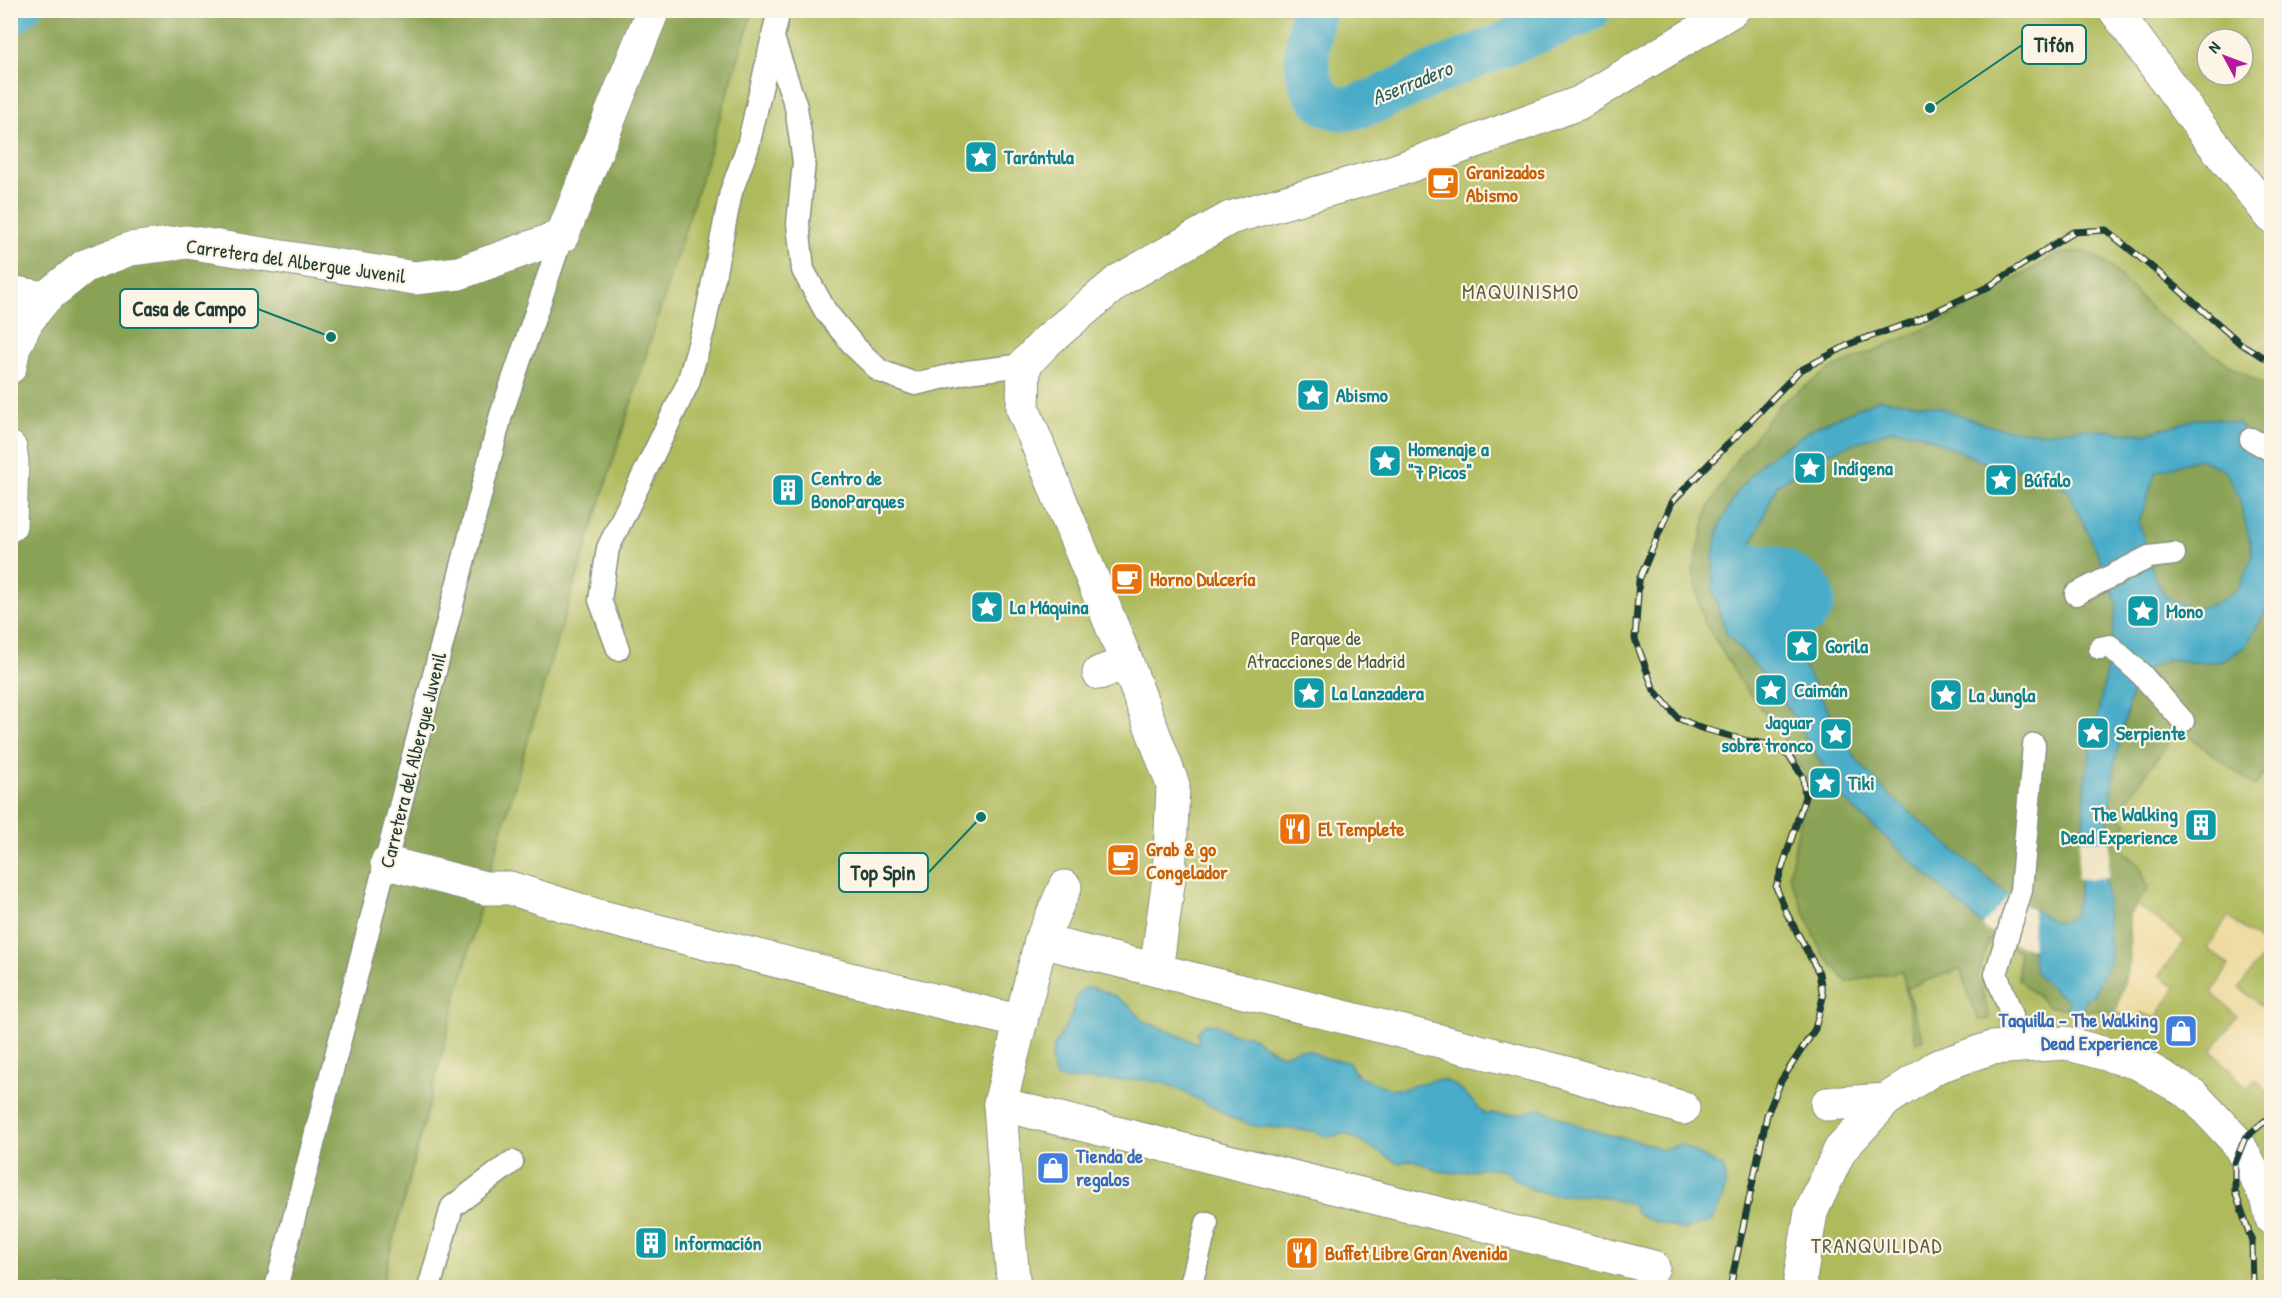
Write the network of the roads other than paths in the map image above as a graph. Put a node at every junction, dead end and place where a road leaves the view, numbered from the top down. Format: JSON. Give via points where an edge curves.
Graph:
{"nodes":[{"id":1,"x":652,"y":10,"type":"edge"},
{"id":2,"x":779,"y":10,"type":"edge"},
{"id":3,"x":1733,"y":10,"type":"edge"},
{"id":4,"x":2115,"y":10,"type":"edge"},
{"id":5,"x":773,"y":37,"type":"junction"},
{"id":6,"x":2271,"y":217,"type":"edge"},
{"id":7,"x":562,"y":236,"type":"junction"},
{"id":8,"x":10,"y":292,"type":"edge"},
{"id":9,"x":45,"y":298,"type":"junction"},
{"id":10,"x":1024,"y":364,"type":"junction"},
{"id":11,"x":10,"y":367,"type":"edge"},
{"id":12,"x":2251,"y":439,"type":"dead end"},
{"id":13,"x":10,"y":448,"type":"edge"},
{"id":14,"x":2271,"y":451,"type":"edge"},
{"id":15,"x":10,"y":525,"type":"edge"},
{"id":16,"x":2174,"y":554,"type":"dead end"},
{"id":17,"x":2076,"y":594,"type":"dead end"},
{"id":18,"x":618,"y":649,"type":"dead end"},
{"id":19,"x":2110,"y":651,"type":"dead end"},
{"id":20,"x":2180,"y":723,"type":"dead end"},
{"id":21,"x":2034,"y":745,"type":"dead end"},
{"id":22,"x":387,"y":863,"type":"junction"},
{"id":23,"x":1065,"y":887,"type":"dead end"},
{"id":24,"x":1041,"y":941,"type":"junction"},
{"id":25,"x":1156,"y":970,"type":"junction"},
{"id":26,"x":2012,"y":1015,"type":"dead end"},
{"id":27,"x":1021,"y":1022,"type":"junction"},
{"id":28,"x":1886,"y":1100,"type":"junction"},
{"id":29,"x":1000,"y":1104,"type":"junction"},
{"id":30,"x":1827,"y":1104,"type":"dead end"},
{"id":31,"x":1683,"y":1108,"type":"dead end"},
{"id":32,"x":512,"y":1162,"type":"dead end"},
{"id":33,"x":2271,"y":1219,"type":"edge"},
{"id":34,"x":1208,"y":1223,"type":"dead end"},
{"id":35,"x":1653,"y":1267,"type":"dead end"},
{"id":36,"x":276,"y":1287,"type":"edge"},
{"id":37,"x":429,"y":1287,"type":"edge"},
{"id":38,"x":1014,"y":1287,"type":"edge"},
{"id":39,"x":1190,"y":1287,"type":"edge"},
{"id":40,"x":1802,"y":1287,"type":"edge"}],
"edges":[{"from":1,"to":7,"type":"street","name":"Carretera del Albergue Juvenil"},
{"from":2,"to":5,"type":"lane"},
{"from":3,"to":10,"type":"street","via":[[1579,103],[1398,170],[1230,218],[1120,280]]},
{"from":4,"to":6,"type":"street"},
{"from":5,"to":10,"type":"lane","via":[[796,107],[804,162],[798,223],[803,270],[826,312],[880,371],[915,384]]},
{"from":5,"to":18,"type":"lane","via":[[748,146],[731,192],[704,327],[688,383],[608,548],[600,600]]},
{"from":7,"to":9,"type":"street","name":"Carretera del Albergue Juvenil","via":[[459,273],[415,278],[187,242],[153,246],[130,249],[84,266]]},
{"from":7,"to":22,"type":"lane","name":"Carretera del Albergue Juvenil","via":[[501,415]]},
{"from":8,"to":9,"type":"street"},
{"from":9,"to":11,"type":"street","name":"Carretera del Albergue Juvenil","via":[[27,321],[14,347]]},
{"from":10,"to":25,"type":"street","via":[[1023,409],[1113,668],[1173,785],[1169,878]]},
{"from":12,"to":14,"type":"lane"},
{"from":13,"to":15,"type":"street"},
{"from":16,"to":17,"type":"lane","via":[[2149,557]]},
{"from":19,"to":20,"type":"lane"},
{"from":21,"to":26,"type":"lane","via":[[2020,890],[1996,974]]},
{"from":22,"to":27,"type":"street","via":[[485,888],[510,888],[598,916]]},
{"from":22,"to":36,"type":"lane","name":"Carretera del Albergue Juvenil"},
{"from":23,"to":24,"type":"street"},
{"from":24,"to":25,"type":"street"},
{"from":24,"to":27,"type":"street"},
{"from":25,"to":31,"type":"street","via":[[1579,1076]]},
{"from":27,"to":29,"type":"street"},
{"from":28,"to":30,"type":"street"},
{"from":28,"to":33,"type":"street","via":[[1936,1067],[1991,1048],[2066,1043],[2138,1063],[2194,1096],[2238,1143],[2268,1200]]},
{"from":28,"to":40,"type":"street","via":[[1840,1150],[1816,1202],[1800,1279]]},
{"from":29,"to":35,"type":"street"},
{"from":29,"to":38,"type":"street"},
{"from":32,"to":37,"type":"lane","via":[[452,1207]]},
{"from":34,"to":39,"type":"lane"}]}
